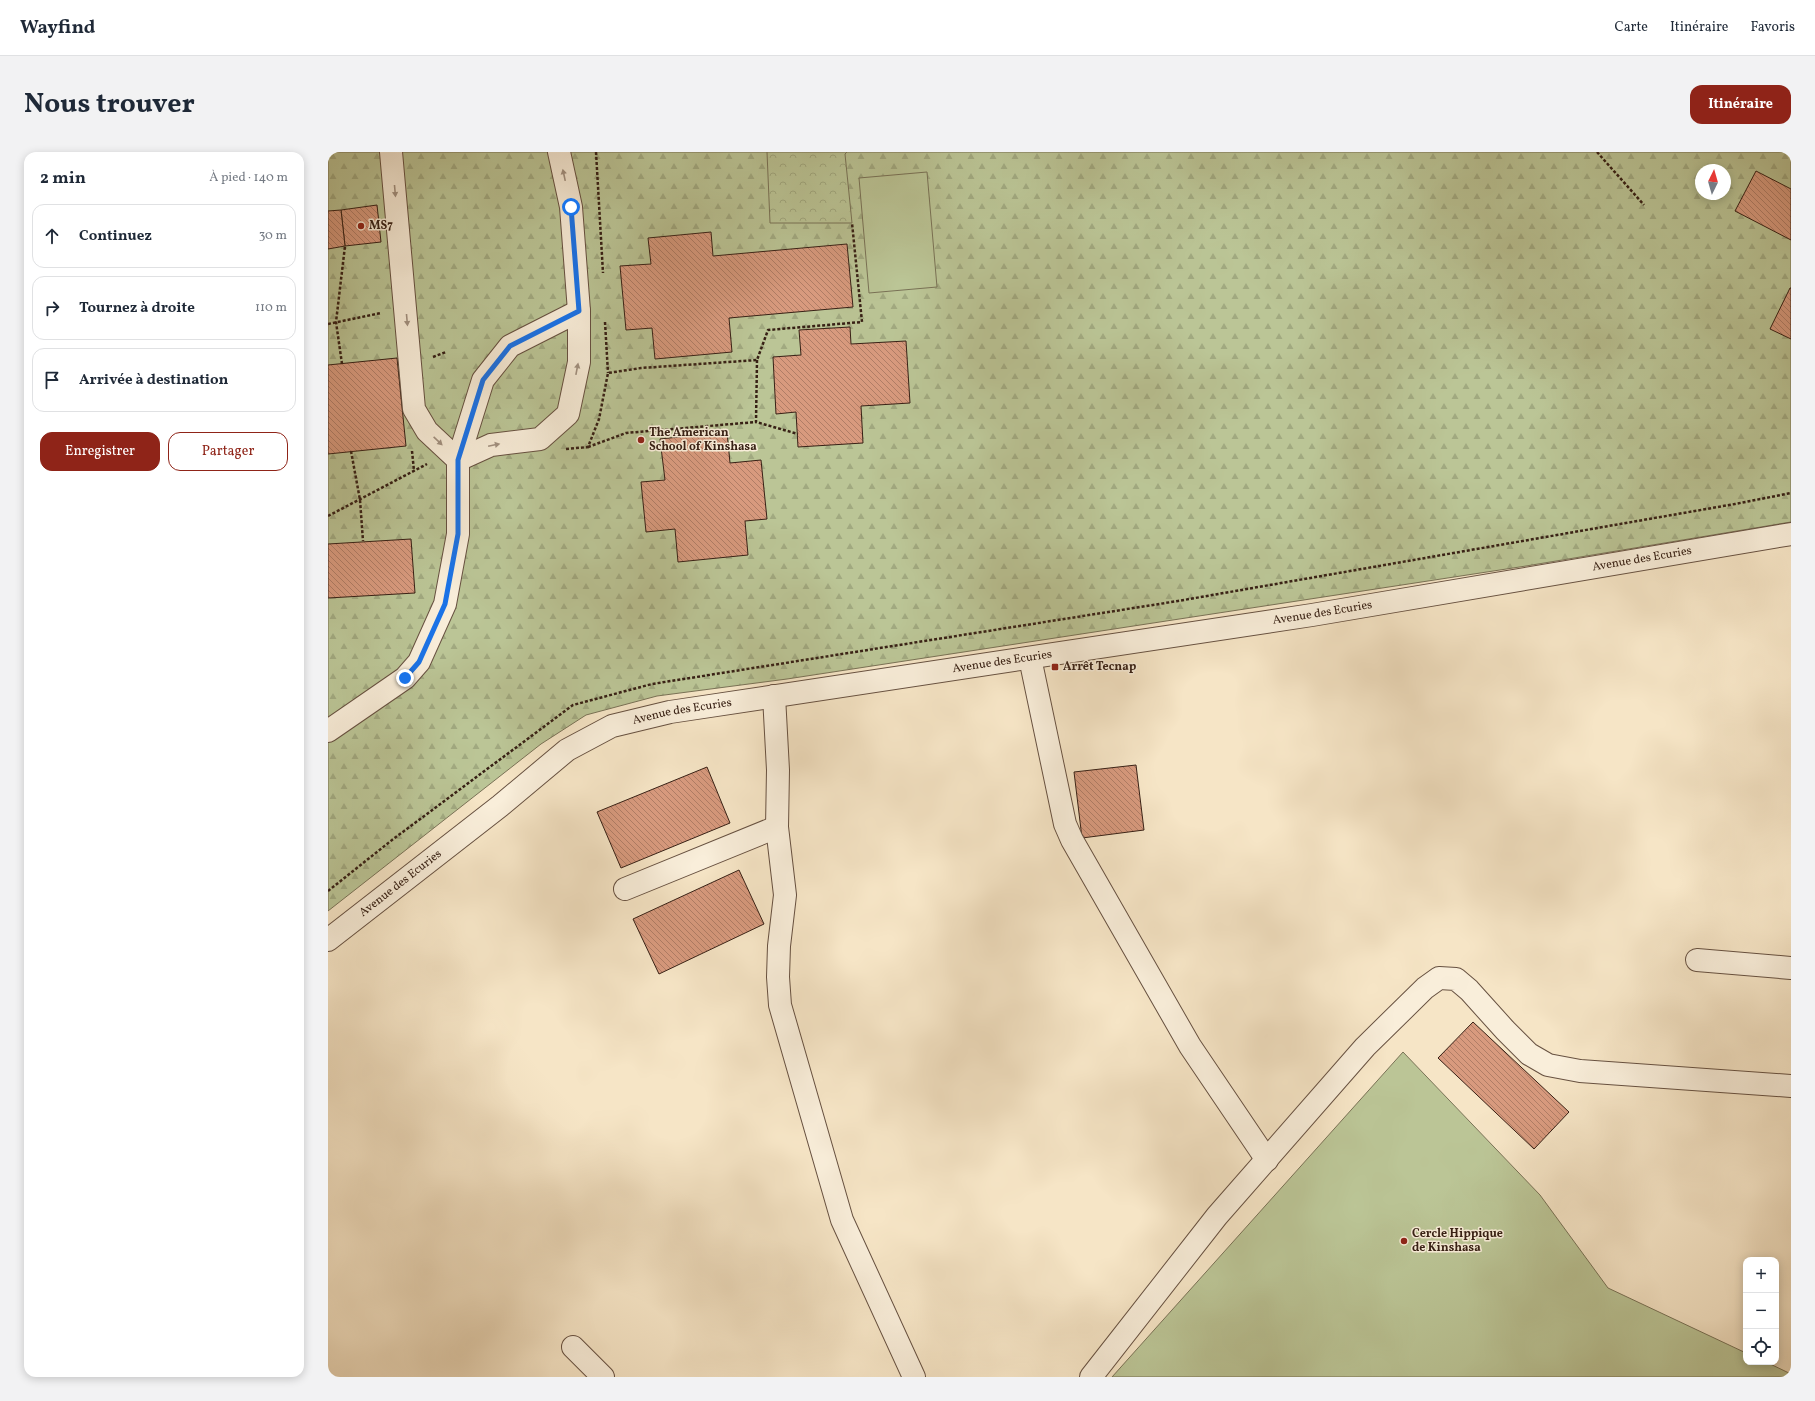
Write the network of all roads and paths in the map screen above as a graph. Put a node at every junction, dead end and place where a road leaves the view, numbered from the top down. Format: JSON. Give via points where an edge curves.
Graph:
{"nodes":[{"id":1,"x":391,"y":152,"type":"edge"},
{"id":2,"x":560,"y":152,"type":"edge"},
{"id":3,"x":596,"y":152,"type":"edge"},
{"id":4,"x":1596,"y":152,"type":"edge"},
{"id":5,"x":1644,"y":205,"type":"dead end"},
{"id":6,"x":852,"y":223,"type":"dead end"},
{"id":7,"x":345,"y":246,"type":"dead end"},
{"id":8,"x":603,"y":278,"type":"dead end"},
{"id":9,"x":579,"y":311,"type":"junction"},
{"id":10,"x":605,"y":318,"type":"dead end"},
{"id":11,"x":757,"y":360,"type":"junction"},
{"id":12,"x":342,"y":364,"type":"dead end"},
{"id":13,"x":608,"y":373,"type":"junction"},
{"id":14,"x":756,"y":422,"type":"junction"},
{"id":15,"x":798,"y":434,"type":"dead end"},
{"id":16,"x":588,"y":447,"type":"junction"},
{"id":17,"x":565,"y":449,"type":"dead end"},
{"id":18,"x":351,"y":451,"type":"dead end"},
{"id":19,"x":458,"y":460,"type":"junction"},
{"id":20,"x":360,"y":500,"type":"junction"},
{"id":21,"x":328,"y":516,"type":"edge"},
{"id":22,"x":1791,"y":534,"type":"edge"},
{"id":23,"x":363,"y":541,"type":"dead end"},
{"id":24,"x":1030,"y":658,"type":"junction"},
{"id":25,"x":774,"y":696,"type":"junction"},
{"id":26,"x":328,"y":731,"type":"edge"},
{"id":27,"x":777,"y":827,"type":"junction"},
{"id":28,"x":625,"y":889,"type":"dead end"},
{"id":29,"x":328,"y":940,"type":"edge"},
{"id":30,"x":1697,"y":960,"type":"dead end"},
{"id":31,"x":1791,"y":968,"type":"edge"},
{"id":32,"x":1791,"y":1086,"type":"edge"},
{"id":33,"x":1267,"y":1160,"type":"junction"},
{"id":34,"x":573,"y":1347,"type":"dead end"},
{"id":35,"x":603,"y":1377,"type":"edge"},
{"id":36,"x":914,"y":1377,"type":"edge"},
{"id":37,"x":1091,"y":1377,"type":"edge"}],
"edges":[{"from":1,"to":19,"type":"street","one_way":true,"via":[[414,409],[427,431]]},
{"from":9,"to":2,"type":"street","one_way":true,"via":[[571,207]]},
{"from":3,"to":8,"type":"path"},
{"from":4,"to":5,"type":"path"},
{"from":6,"to":11,"type":"path","via":[[862,322],[768,330]]},
{"from":7,"to":12,"type":"path","via":[[336,322]]},
{"from":9,"to":19,"type":"street","via":[[510,346],[483,380]]},
{"from":19,"to":9,"type":"street","one_way":true,"via":[[491,445],[540,439],[568,414],[579,362]]},
{"from":10,"to":13,"type":"path"},
{"from":11,"to":13,"type":"path","via":[[641,368]]},
{"from":11,"to":14,"type":"path"},
{"from":13,"to":16,"type":"path","via":[[599,419]]},
{"from":14,"to":15,"type":"path"},
{"from":14,"to":16,"type":"path","via":[[626,433]]},
{"from":16,"to":17,"type":"path"},
{"from":18,"to":20,"type":"path"},
{"from":19,"to":20,"type":"path","via":[[430,462]]},
{"from":19,"to":26,"type":"street","via":[[458,534],[445,604],[419,662],[405,678]]},
{"from":20,"to":21,"type":"path"},
{"from":20,"to":23,"type":"path"},
{"from":22,"to":24,"type":"street","name":"Avenue des Ecuries","via":[[1312,615]]},
{"from":24,"to":25,"type":"street","name":"Avenue des Ecuries"},
{"from":24,"to":33,"type":"street","via":[[1065,824],[1072,840],[1190,1046]]},
{"from":25,"to":27,"type":"street","via":[[778,770]]},
{"from":25,"to":29,"type":"street","name":"Avenue des Ecuries","via":[[670,712],[612,726],[567,750],[500,806]]},
{"from":27,"to":28,"type":"street"},
{"from":27,"to":36,"type":"street","via":[[785,895],[779,946],[780,1005],[842,1220]]},
{"from":30,"to":31,"type":"street"},
{"from":32,"to":33,"type":"street","via":[[1580,1071],[1548,1065],[1529,1054],[1456,979],[1439,978],[1425,988],[1365,1047]]},
{"from":33,"to":37,"type":"street","via":[[1217,1216]]},
{"from":34,"to":35,"type":"street"}]}
